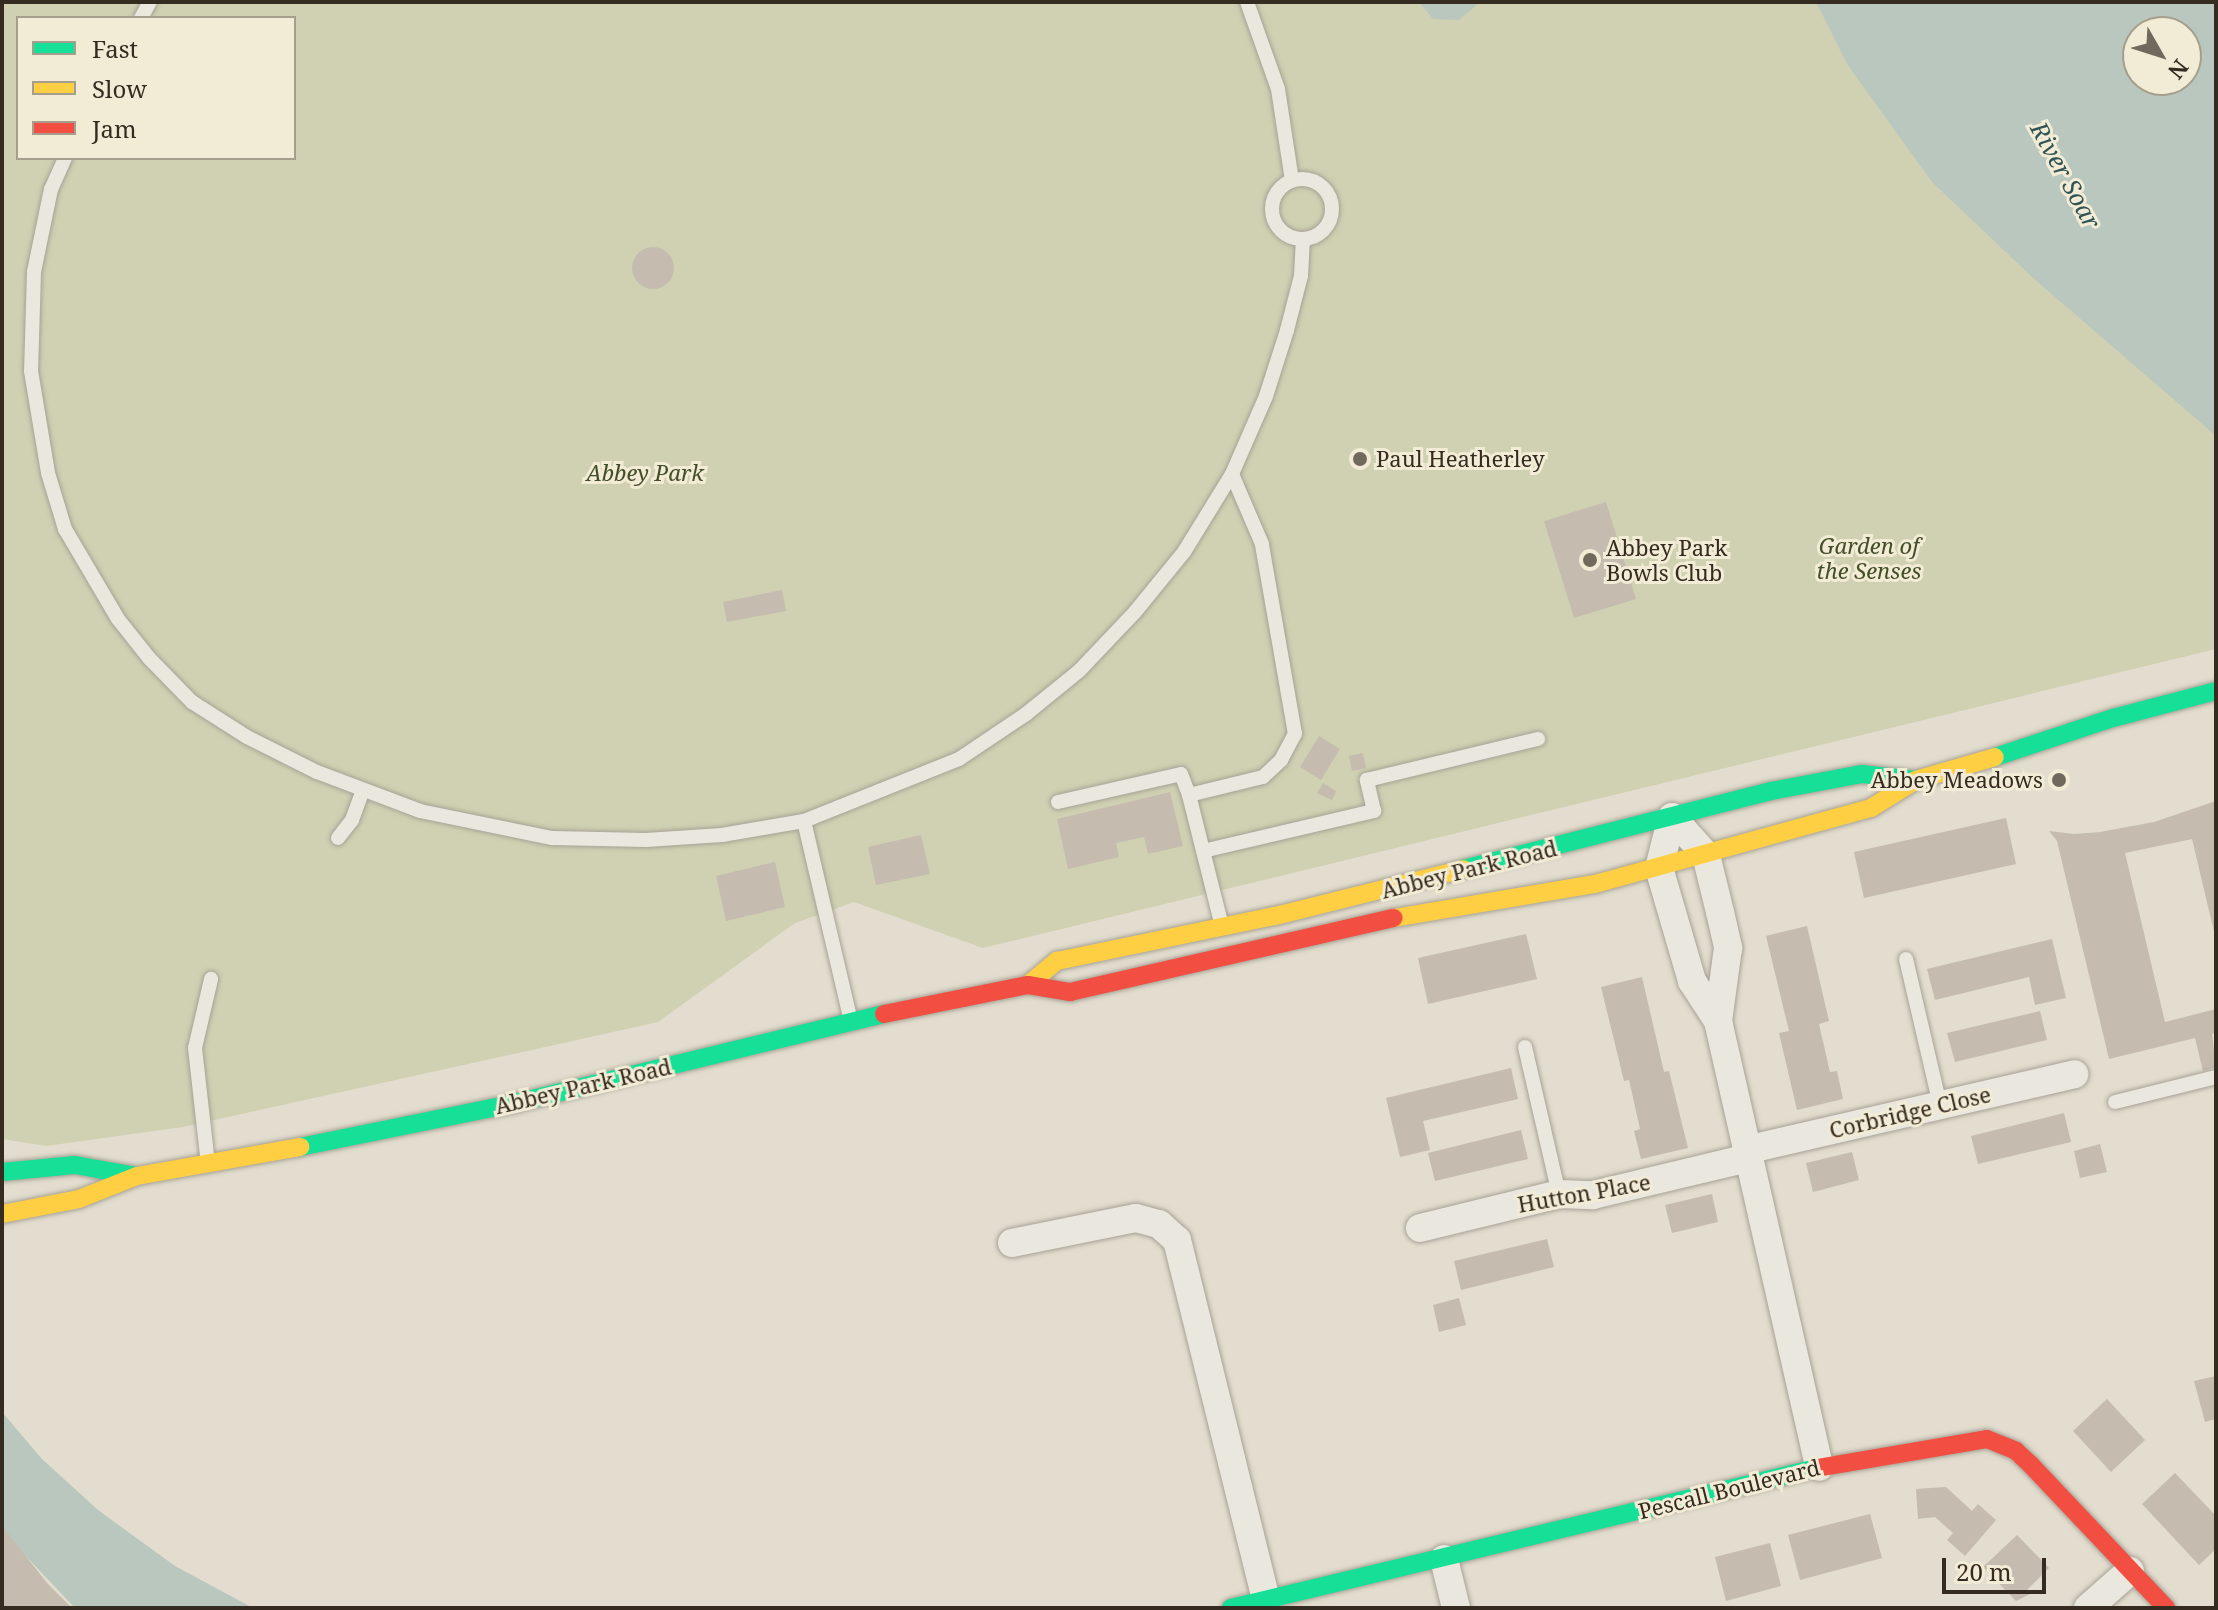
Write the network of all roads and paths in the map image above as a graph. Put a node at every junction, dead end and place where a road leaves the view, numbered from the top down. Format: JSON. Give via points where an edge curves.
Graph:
{"nodes":[{"id":1,"x":1247,"y":2,"type":"edge"},
{"id":2,"x":64,"y":160,"type":"edge"},
{"id":3,"x":1292,"y":180,"type":"junction"},
{"id":4,"x":1303,"y":240,"type":"junction"},
{"id":5,"x":1232,"y":474,"type":"junction"},
{"id":6,"x":2216,"y":691,"type":"edge"},
{"id":7,"x":1538,"y":739,"type":"dead end"},
{"id":8,"x":1916,"y":780,"type":"junction"},
{"id":9,"x":362,"y":792,"type":"junction"},
{"id":10,"x":1189,"y":795,"type":"junction"},
{"id":11,"x":1058,"y":802,"type":"dead end"},
{"id":12,"x":1672,"y":817,"type":"junction"},
{"id":13,"x":804,"y":821,"type":"junction"},
{"id":14,"x":338,"y":838,"type":"dead end"},
{"id":15,"x":1203,"y":851,"type":"junction"},
{"id":16,"x":1706,"y":855,"type":"junction"},
{"id":17,"x":1659,"y":868,"type":"junction"},
{"id":18,"x":1222,"y":927,"type":"junction"},
{"id":19,"x":1228,"y":956,"type":"junction"},
{"id":20,"x":1906,"y":959,"type":"dead end"},
{"id":21,"x":211,"y":979,"type":"dead end"},
{"id":22,"x":1028,"y":985,"type":"junction"},
{"id":23,"x":851,"y":1021,"type":"junction"},
{"id":24,"x":1718,"y":1021,"type":"junction"},
{"id":25,"x":1525,"y":1047,"type":"dead end"},
{"id":26,"x":2074,"y":1074,"type":"dead end"},
{"id":27,"x":2216,"y":1077,"type":"edge"},
{"id":28,"x":2115,"y":1102,"type":"dead end"},
{"id":29,"x":1940,"y":1105,"type":"junction"},
{"id":30,"x":1747,"y":1154,"type":"junction"},
{"id":31,"x":208,"y":1166,"type":"junction"},
{"id":32,"x":2,"y":1172,"type":"edge"},
{"id":33,"x":137,"y":1176,"type":"junction"},
{"id":34,"x":1559,"y":1194,"type":"junction"},
{"id":35,"x":2,"y":1214,"type":"edge"},
{"id":36,"x":1420,"y":1228,"type":"dead end"},
{"id":37,"x":1012,"y":1243,"type":"dead end"},
{"id":38,"x":1819,"y":1467,"type":"junction"},
{"id":39,"x":1444,"y":1559,"type":"junction"},
{"id":40,"x":2130,"y":1571,"type":"junction"},
{"id":41,"x":1266,"y":1599,"type":"junction"},
{"id":42,"x":1231,"y":1608,"type":"edge"},
{"id":43,"x":1456,"y":1608,"type":"edge"},
{"id":44,"x":2088,"y":1608,"type":"edge"},
{"id":45,"x":2166,"y":1608,"type":"edge"}],
"edges":[{"from":1,"to":3,"type":"lane","via":[[1278,89]]},
{"from":2,"to":9,"type":"lane","via":[[51,189],[34,272],[31,371],[48,473],[65,529],[118,619],[192,702],[247,737]]},
{"from":3,"to":4,"type":"lane","via":[[1277,193],[1272,212],[1279,229]]},
{"from":3,"to":4,"type":"lane","via":[[1320,184],[1332,200],[1327,227]]},
{"from":4,"to":5,"type":"lane","via":[[1301,276],[1283,343]]},
{"from":5,"to":10,"type":"lane","via":[[1262,544],[1295,734],[1281,760],[1263,777]]},
{"from":5,"to":13,"type":"lane","via":[[1184,552],[1068,680],[959,759]]},
{"from":6,"to":8,"type":"main road","name":"Abbey Park Road"},
{"from":7,"to":15,"type":"lane","via":[[1367,780],[1374,811]]},
{"from":8,"to":12,"type":"main road","name":"Abbey Park Road","via":[[1862,774]]},
{"from":8,"to":16,"type":"main road","name":"Abbey Park Road","via":[[1871,808]]},
{"from":9,"to":13,"type":"lane","via":[[420,811],[552,838],[722,835]]},
{"from":9,"to":14,"type":"lane","via":[[352,820]]},
{"from":10,"to":11,"type":"lane","via":[[1181,774]]},
{"from":10,"to":15,"type":"lane"},
{"from":12,"to":16,"type":"street"},
{"from":12,"to":17,"type":"street"},
{"from":12,"to":18,"type":"main road","name":"Abbey Park Road"},
{"from":13,"to":23,"type":"lane"},
{"from":15,"to":18,"type":"lane"},
{"from":16,"to":17,"type":"main road","name":"Abbey Park Road"},
{"from":16,"to":24,"type":"street","via":[[1728,948]]},
{"from":17,"to":19,"type":"main road","name":"Abbey Park Road","via":[[1392,918]]},
{"from":17,"to":24,"type":"street","via":[[1692,981]]},
{"from":18,"to":19,"type":"lane"},
{"from":18,"to":22,"type":"main road","name":"Abbey Park Road","via":[[1057,961]]},
{"from":19,"to":22,"type":"main road","name":"Abbey Park Road","via":[[1070,992]]},
{"from":20,"to":29,"type":"lane"},
{"from":21,"to":31,"type":"lane","via":[[195,1048]]},
{"from":22,"to":23,"type":"main road","name":"Abbey Park Road"},
{"from":23,"to":31,"type":"main road","name":"Abbey Park Road","via":[[516,1103]]},
{"from":24,"to":30,"type":"street"},
{"from":25,"to":34,"type":"lane"},
{"from":26,"to":29,"type":"street","name":"Corbridge Close"},
{"from":27,"to":28,"type":"lane"},
{"from":29,"to":30,"type":"street","name":"Corbridge Close"},
{"from":30,"to":34,"type":"street","name":"Hutton Place","via":[[1593,1195]]},
{"from":30,"to":38,"type":"street"},
{"from":31,"to":33,"type":"main road","name":"Abbey Park Road"},
{"from":32,"to":33,"type":"main road","name":"Abbey Park Road","via":[[75,1165]]},
{"from":33,"to":35,"type":"main road","name":"Abbey Park Road","via":[[79,1199]]},
{"from":34,"to":36,"type":"street","name":"Hutton Place"},
{"from":37,"to":41,"type":"street","via":[[1136,1218],[1159,1224],[1177,1240]]},
{"from":38,"to":39,"type":"main road","name":"Pescall Boulevard"},
{"from":38,"to":40,"type":"main road","name":"Pescall Boulevard","via":[[1970,1439],[2002,1443],[2031,1465]]},
{"from":39,"to":41,"type":"main road","name":"Pescall Boulevard"},
{"from":39,"to":43,"type":"street"},
{"from":40,"to":44,"type":"street"},
{"from":40,"to":45,"type":"main road","name":"Pescall Boulevard"},
{"from":41,"to":42,"type":"main road","name":"Pescall Boulevard"}]}
